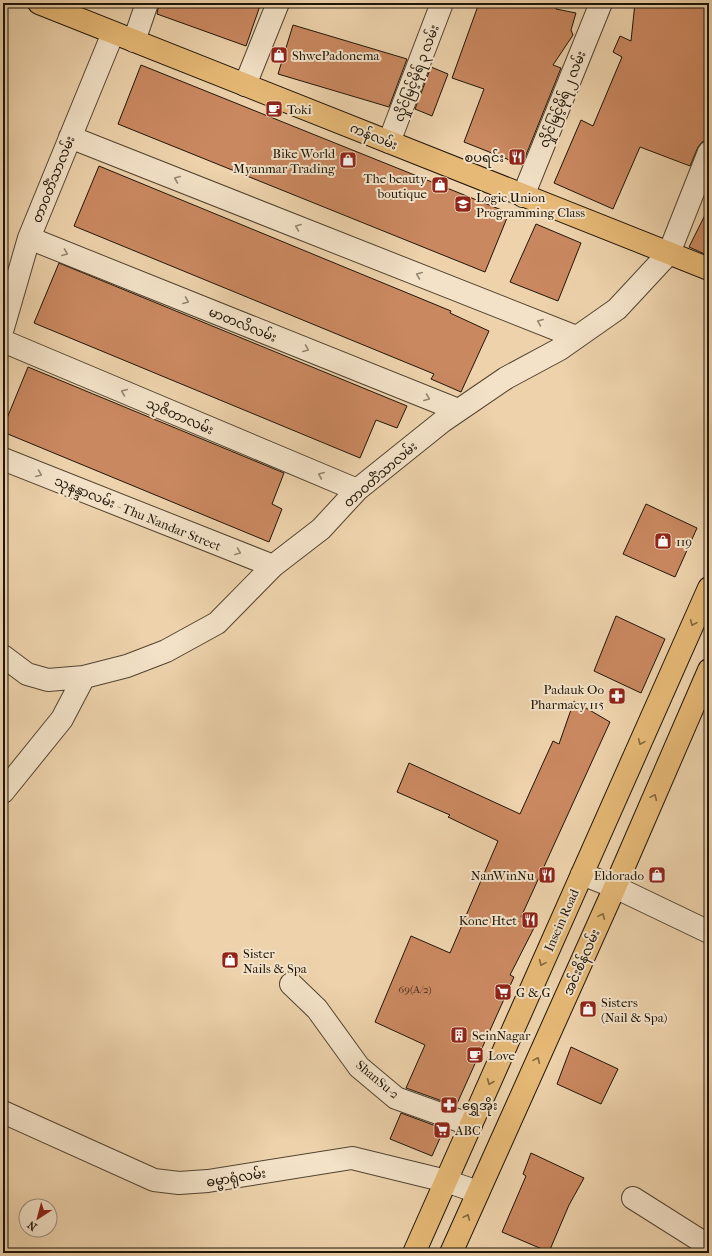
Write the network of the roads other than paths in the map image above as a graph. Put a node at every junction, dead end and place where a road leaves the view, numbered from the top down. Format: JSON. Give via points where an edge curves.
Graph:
{"nodes":[{"id":1,"x":38,"y":3,"type":"edge"},
{"id":2,"x":147,"y":3,"type":"edge"},
{"id":3,"x":278,"y":3,"type":"edge"},
{"id":4,"x":442,"y":3,"type":"edge"},
{"id":5,"x":601,"y":3,"type":"edge"},
{"id":6,"x":113,"y":32,"type":"junction"},
{"id":7,"x":134,"y":41,"type":"junction"},
{"id":8,"x":245,"y":85,"type":"junction"},
{"id":9,"x":70,"y":136,"type":"junction"},
{"id":10,"x":389,"y":142,"type":"junction"},
{"id":11,"x":709,"y":152,"type":"edge"},
{"id":12,"x":524,"y":196,"type":"junction"},
{"id":13,"x":29,"y":238,"type":"junction"},
{"id":14,"x":669,"y":253,"type":"junction"},
{"id":15,"x":709,"y":269,"type":"edge"},
{"id":16,"x":3,"y":328,"type":"edge"},
{"id":17,"x":576,"y":337,"type":"junction"},
{"id":18,"x":3,"y":342,"type":"edge"},
{"id":19,"x":458,"y":410,"type":"junction"},
{"id":20,"x":3,"y":460,"type":"edge"},
{"id":21,"x":357,"y":490,"type":"junction"},
{"id":22,"x":273,"y":566,"type":"junction"},
{"id":23,"x":709,"y":588,"type":"edge"},
{"id":24,"x":3,"y":656,"type":"edge"},
{"id":25,"x":709,"y":672,"type":"edge"},
{"id":26,"x":84,"y":677,"type":"junction"},
{"id":27,"x":3,"y":792,"type":"edge"},
{"id":28,"x":582,"y":874,"type":"junction"},
{"id":29,"x":615,"y":887,"type":"junction"},
{"id":30,"x":709,"y":932,"type":"edge"},
{"id":31,"x":291,"y":984,"type":"dead end"},
{"id":32,"x":3,"y":1112,"type":"edge"},
{"id":33,"x":471,"y":1125,"type":"junction"},
{"id":34,"x":446,"y":1181,"type":"junction"},
{"id":35,"x":478,"y":1192,"type":"junction"},
{"id":36,"x":633,"y":1198,"type":"dead end"},
{"id":37,"x":709,"y":1246,"type":"edge"},
{"id":38,"x":414,"y":1253,"type":"edge"},
{"id":39,"x":451,"y":1253,"type":"edge"}],
"edges":[{"from":1,"to":6,"type":"main road","name":"ကန်လမ်း"},
{"from":2,"to":7,"type":"street"},
{"from":3,"to":8,"type":"street"},
{"from":4,"to":10,"type":"street","name":"လှိုင်မြင့်မိုရ် ၃ လမ်း"},
{"from":5,"to":12,"type":"street","name":"လှိုင်မြင့်မိုရ် ၂ လမ်း"},
{"from":6,"to":7,"type":"main road","name":"ကန်လမ်း"},
{"from":6,"to":9,"type":"street","name":"တာဝတိံသာလမ်း"},
{"from":7,"to":8,"type":"main road","name":"ကန်လမ်း"},
{"from":8,"to":10,"type":"main road","name":"ကန်လမ်း"},
{"from":9,"to":13,"type":"street","name":"တာဝတိံသာလမ်း"},
{"from":17,"to":9,"type":"street","one_way":true},
{"from":10,"to":12,"type":"main road","name":"ကန်လမ်း"},
{"from":11,"to":14,"type":"street"},
{"from":12,"to":14,"type":"main road","name":"ကန်လမ်း"},
{"from":13,"to":16,"type":"street","name":"တာဝတိံသာလမ်း"},
{"from":13,"to":19,"type":"street","name":"မာတလိလမ်း","one_way":true},
{"from":14,"to":15,"type":"main road","name":"ကန်လမ်း"},
{"from":14,"to":17,"type":"street","name":"တာဝတိံသာလမ်း","via":[[617,309]]},
{"from":17,"to":19,"type":"street","name":"တာဝတိံသာလမ်း"},
{"from":21,"to":18,"type":"street","name":"သုဇိတာလမ်း","one_way":true},
{"from":19,"to":21,"type":"street","name":"တာဝတိံသာလမ်း"},
{"from":20,"to":22,"type":"street","name":"သုနန္ဒာလမ်း - Thu Nandar Street","one_way":true},
{"from":21,"to":22,"type":"street","name":"တာဝတိံသာလမ်း","via":[[320,529]]},
{"from":22,"to":26,"type":"street","name":"တာဝတိံသာလမ်း","via":[[217,623],[166,652],[127,666]]},
{"from":23,"to":28,"type":"main road","name":"Insein Road","one_way":true},
{"from":24,"to":26,"type":"street","name":"တာဝတိံသာလမ်း","via":[[27,674],[48,680]]},
{"from":29,"to":25,"type":"main road","name":"အင်းစိန်လမ်း","one_way":true},
{"from":26,"to":27,"type":"street","via":[[62,719]]},
{"from":28,"to":29,"type":"street"},
{"from":28,"to":33,"type":"main road","name":"Insein Road","one_way":true},
{"from":29,"to":30,"type":"street"},
{"from":35,"to":29,"type":"main road","name":"အင်းစိန်လမ်း","one_way":true},
{"from":31,"to":33,"type":"street","name":"ShanSu-2","via":[[317,1008],[359,1067],[396,1098]]},
{"from":32,"to":34,"type":"street","name":"ဓမ္မာရုံလမ်း","via":[[154,1180],[166,1182],[208,1182],[352,1158]]},
{"from":33,"to":34,"type":"main road","name":"Insein Road"},
{"from":34,"to":35,"type":"street","name":"ဓမ္မာရုံလမ်း"},
{"from":34,"to":38,"type":"main road","name":"Insein Road"},
{"from":39,"to":35,"type":"main road","name":"အင်းစိန်လမ်း","one_way":true},
{"from":36,"to":37,"type":"street"}]}
